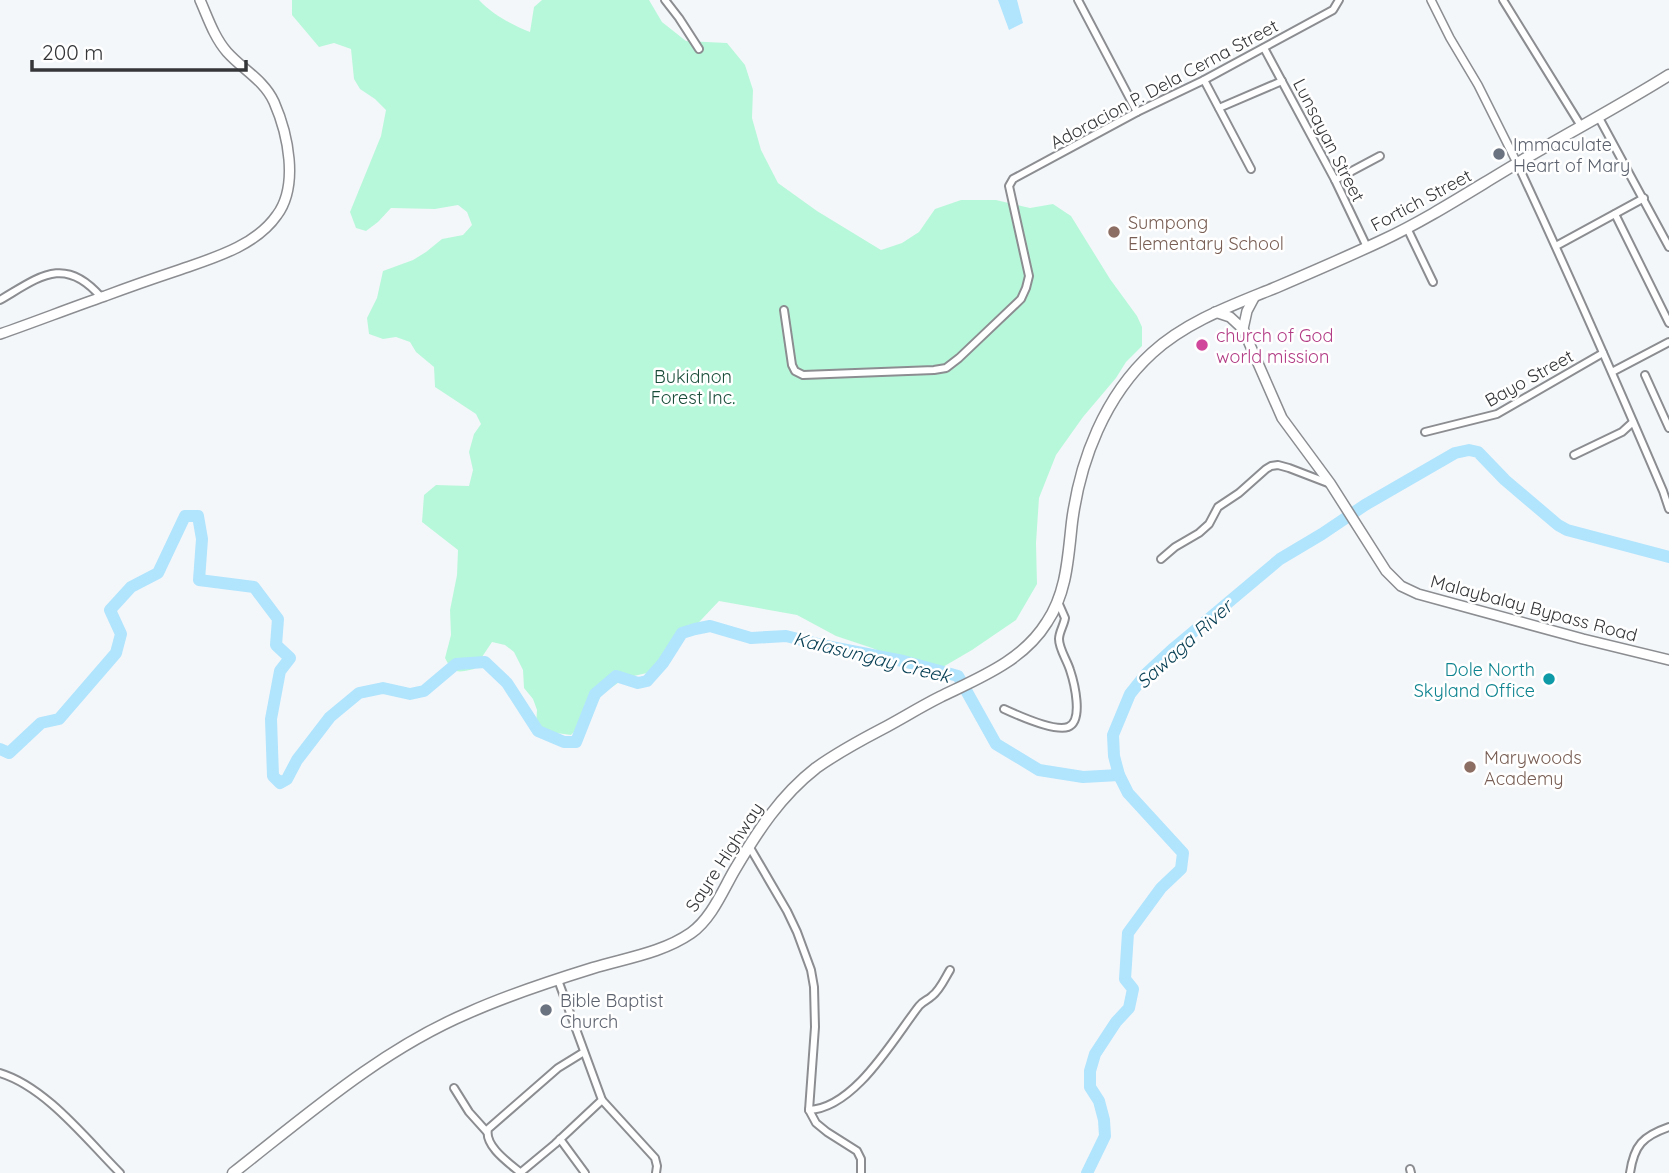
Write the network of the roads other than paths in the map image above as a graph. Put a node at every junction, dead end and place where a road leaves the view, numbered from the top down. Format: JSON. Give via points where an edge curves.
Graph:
{"nodes":[{"id":1,"x":200,"y":0,"type":"edge"},
{"id":2,"x":665,"y":0,"type":"edge"},
{"id":3,"x":1078,"y":0,"type":"edge"},
{"id":4,"x":1431,"y":0,"type":"edge"},
{"id":5,"x":1503,"y":0,"type":"edge"},
{"id":6,"x":1338,"y":2,"type":"edge"},
{"id":7,"x":1264,"y":48,"type":"junction"},
{"id":8,"x":699,"y":49,"type":"dead end"},
{"id":9,"x":1669,"y":75,"type":"edge"},
{"id":10,"x":1204,"y":80,"type":"junction"},
{"id":11,"x":1282,"y":81,"type":"junction"},
{"id":12,"x":1219,"y":108,"type":"junction"},
{"id":13,"x":1137,"y":112,"type":"junction"},
{"id":14,"x":1598,"y":116,"type":"junction"},
{"id":15,"x":1581,"y":126,"type":"junction"},
{"id":16,"x":1380,"y":156,"type":"dead end"},
{"id":17,"x":1517,"y":163,"type":"junction"},
{"id":18,"x":1251,"y":169,"type":"dead end"},
{"id":19,"x":1335,"y":180,"type":"junction"},
{"id":20,"x":1644,"y":198,"type":"junction"},
{"id":21,"x":1615,"y":214,"type":"junction"},
{"id":22,"x":1407,"y":228,"type":"junction"},
{"id":23,"x":1556,"y":246,"type":"junction"},
{"id":24,"x":1367,"y":247,"type":"junction"},
{"id":25,"x":1669,"y":247,"type":"edge"},
{"id":26,"x":1433,"y":282,"type":"dead end"},
{"id":27,"x":1255,"y":296,"type":"junction"},
{"id":28,"x":101,"y":297,"type":"junction"},
{"id":29,"x":0,"y":300,"type":"edge"},
{"id":30,"x":783,"y":310,"type":"dead end"},
{"id":31,"x":1215,"y":312,"type":"junction"},
{"id":32,"x":1669,"y":323,"type":"edge"},
{"id":33,"x":1243,"y":329,"type":"junction"},
{"id":34,"x":0,"y":334,"type":"edge"},
{"id":35,"x":1669,"y":342,"type":"edge"},
{"id":36,"x":1603,"y":353,"type":"junction"},
{"id":37,"x":1612,"y":372,"type":"junction"},
{"id":38,"x":1645,"y":375,"type":"dead end"},
{"id":39,"x":1633,"y":422,"type":"junction"},
{"id":40,"x":1669,"y":428,"type":"edge"},
{"id":41,"x":1425,"y":432,"type":"dead end"},
{"id":42,"x":1574,"y":455,"type":"dead end"},
{"id":43,"x":1330,"y":483,"type":"junction"},
{"id":44,"x":1666,"y":490,"type":"edge"},
{"id":45,"x":1669,"y":509,"type":"edge"},
{"id":46,"x":1161,"y":559,"type":"dead end"},
{"id":47,"x":1058,"y":602,"type":"junction"},
{"id":48,"x":1669,"y":660,"type":"edge"},
{"id":49,"x":1004,"y":709,"type":"dead end"},
{"id":50,"x":749,"y":846,"type":"junction"},
{"id":51,"x":950,"y":970,"type":"dead end"},
{"id":52,"x":558,"y":980,"type":"junction"},
{"id":53,"x":584,"y":1052,"type":"junction"},
{"id":54,"x":0,"y":1073,"type":"edge"},
{"id":55,"x":454,"y":1088,"type":"dead end"},
{"id":56,"x":602,"y":1100,"type":"junction"},
{"id":57,"x":808,"y":1110,"type":"junction"},
{"id":58,"x":1669,"y":1128,"type":"edge"},
{"id":59,"x":486,"y":1132,"type":"junction"},
{"id":60,"x":560,"y":1139,"type":"junction"},
{"id":61,"x":120,"y":1173,"type":"edge"},
{"id":62,"x":233,"y":1173,"type":"edge"},
{"id":63,"x":521,"y":1173,"type":"edge"},
{"id":64,"x":585,"y":1173,"type":"edge"},
{"id":65,"x":656,"y":1173,"type":"edge"},
{"id":66,"x":861,"y":1173,"type":"edge"},
{"id":67,"x":1630,"y":1173,"type":"edge"}],
"edges":[{"from":1,"to":28,"type":"main road","via":[[225,49],[274,101],[286,142],[288,191],[268,226],[237,246]]},
{"from":2,"to":8,"type":"street"},
{"from":3,"to":13,"type":"street"},
{"from":4,"to":17,"type":"street"},
{"from":5,"to":15,"type":"street"},
{"from":6,"to":7,"type":"street","name":"Adoracion P. Dela Cerna Street","via":[[1333,10]]},
{"from":7,"to":10,"type":"street","name":"Adoracion P. Dela Cerna Street"},
{"from":7,"to":11,"type":"street","name":"Lunsayan Street"},
{"from":9,"to":14,"type":"highway","name":"Fortich Street"},
{"from":10,"to":12,"type":"street"},
{"from":10,"to":13,"type":"street","name":"Adoracion P. Dela Cerna Street"},
{"from":11,"to":12,"type":"street"},
{"from":11,"to":19,"type":"street","name":"Lunsayan Street"},
{"from":12,"to":18,"type":"street"},
{"from":13,"to":30,"type":"street","name":"Adoracion P. Dela Cerna Street","via":[[1013,179],[1011,192],[1029,276],[1026,288],[1021,299],[946,368],[803,375],[792,365]]},
{"from":14,"to":15,"type":"highway","name":"Fortich Street"},
{"from":14,"to":20,"type":"street"},
{"from":15,"to":17,"type":"highway","name":"Fortich Street"},
{"from":16,"to":19,"type":"street"},
{"from":17,"to":22,"type":"highway","name":"Fortich Street"},
{"from":17,"to":23,"type":"street"},
{"from":19,"to":24,"type":"street","name":"Lunsayan Street"},
{"from":20,"to":21,"type":"street"},
{"from":20,"to":25,"type":"street"},
{"from":21,"to":23,"type":"street"},
{"from":21,"to":32,"type":"street"},
{"from":22,"to":24,"type":"highway","name":"Fortich Street"},
{"from":22,"to":26,"type":"street"},
{"from":23,"to":36,"type":"street"},
{"from":24,"to":27,"type":"highway","name":"Fortich Street"},
{"from":27,"to":31,"type":"highway","name":"Fortich Street"},
{"from":27,"to":33,"type":"main road"},
{"from":28,"to":29,"type":"street","via":[[74,276],[52,273]]},
{"from":28,"to":34,"type":"main road"},
{"from":31,"to":33,"type":"main road","via":[[1230,317]]},
{"from":31,"to":47,"type":"highway","name":"Sayre Highway","via":[[1152,353],[1105,416],[1080,481]]},
{"from":33,"to":43,"type":"main road","name":"Malaybalay Bypass Road","via":[[1282,418]]},
{"from":35,"to":37,"type":"street"},
{"from":36,"to":37,"type":"street"},
{"from":36,"to":41,"type":"street","name":"Bayo Street","via":[[1497,414]]},
{"from":37,"to":39,"type":"street"},
{"from":38,"to":40,"type":"street"},
{"from":39,"to":42,"type":"street"},
{"from":39,"to":44,"type":"street"},
{"from":43,"to":46,"type":"street","via":[[1271,466],[1218,507],[1199,533]]},
{"from":43,"to":48,"type":"main road","name":"Malaybalay Bypass Road","via":[[1381,565],[1409,590]]},
{"from":44,"to":45,"type":"street"},
{"from":47,"to":49,"type":"street","via":[[1065,618],[1059,642],[1074,685],[1075,720],[1064,728]]},
{"from":47,"to":50,"type":"highway","name":"Sayre Highway","via":[[1044,628],[1006,663],[836,754],[805,777],[780,802]]},
{"from":50,"to":52,"type":"highway","name":"Sayre Highway","via":[[710,912],[691,933],[666,947]]},
{"from":50,"to":57,"type":"street","via":[[797,932],[811,970],[815,1027]]},
{"from":51,"to":57,"type":"street","via":[[865,1076],[824,1108]]},
{"from":52,"to":53,"type":"street"},
{"from":52,"to":62,"type":"highway","name":"Sayre Highway","via":[[471,1011],[404,1045]]},
{"from":53,"to":56,"type":"street"},
{"from":53,"to":59,"type":"street","via":[[558,1068]]},
{"from":54,"to":61,"type":"street","via":[[40,1094]]},
{"from":55,"to":59,"type":"street"},
{"from":56,"to":60,"type":"street"},
{"from":56,"to":65,"type":"street","via":[[655,1158]]},
{"from":57,"to":66,"type":"street","via":[[816,1123],[857,1151]]},
{"from":58,"to":67,"type":"street","via":[[1645,1138],[1637,1147]]},
{"from":59,"to":63,"type":"street","via":[[488,1140]]},
{"from":60,"to":63,"type":"street"},
{"from":60,"to":64,"type":"street"}]}
